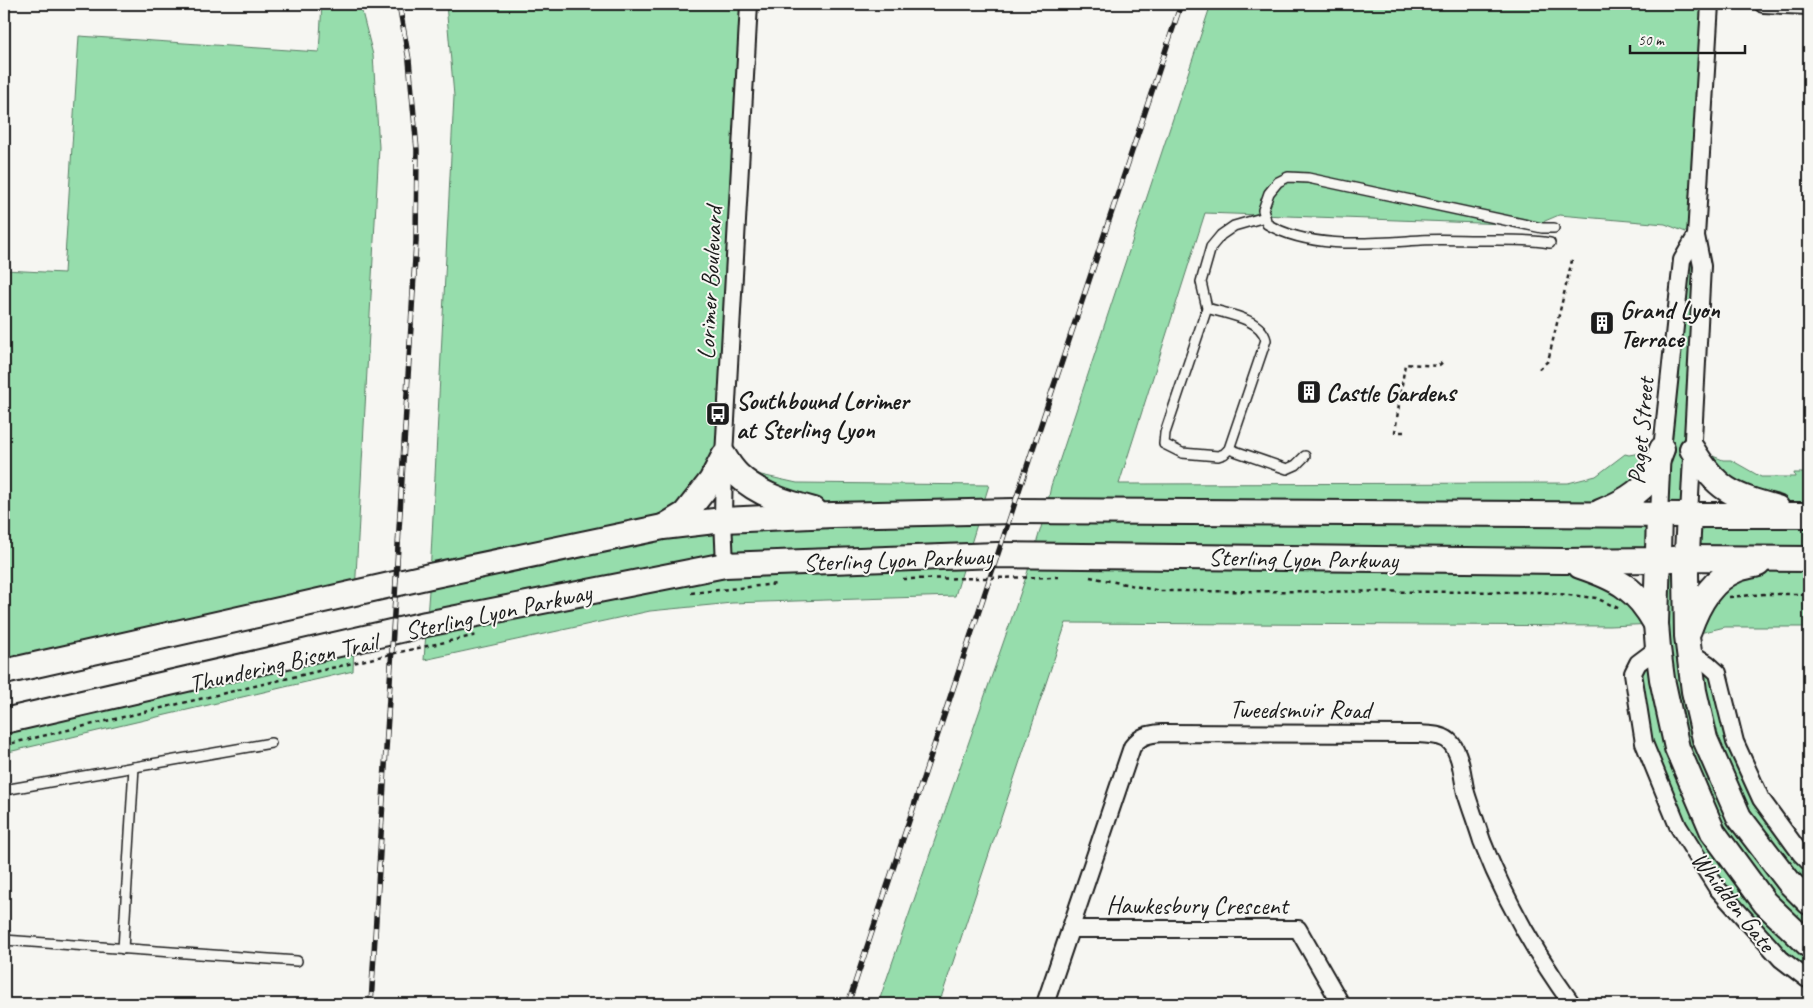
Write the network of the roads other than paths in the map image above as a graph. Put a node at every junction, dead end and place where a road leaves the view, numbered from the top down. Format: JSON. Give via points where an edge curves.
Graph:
{"nodes":[{"id":1,"x":749,"y":4,"type":"edge"},
{"id":2,"x":1710,"y":4,"type":"edge"},
{"id":3,"x":1763,"y":4,"type":"edge"},
{"id":4,"x":1809,"y":6,"type":"edge"},
{"id":5,"x":1265,"y":217,"type":"junction"},
{"id":6,"x":1554,"y":228,"type":"dead end"},
{"id":7,"x":1696,"y":236,"type":"junction"},
{"id":8,"x":1550,"y":243,"type":"dead end"},
{"id":9,"x":1207,"y":308,"type":"junction"},
{"id":10,"x":1692,"y":449,"type":"junction"},
{"id":11,"x":1229,"y":450,"type":"junction"},
{"id":12,"x":1662,"y":450,"type":"junction"},
{"id":13,"x":724,"y":456,"type":"junction"},
{"id":14,"x":1304,"y":456,"type":"dead end"},
{"id":15,"x":1594,"y":514,"type":"junction"},
{"id":16,"x":833,"y":515,"type":"junction"},
{"id":17,"x":1659,"y":515,"type":"junction"},
{"id":18,"x":1690,"y":515,"type":"junction"},
{"id":19,"x":1806,"y":515,"type":"edge"},
{"id":20,"x":723,"y":520,"type":"junction"},
{"id":21,"x":663,"y":527,"type":"junction"},
{"id":22,"x":1687,"y":558,"type":"junction"},
{"id":23,"x":1776,"y":559,"type":"junction"},
{"id":24,"x":1809,"y":559,"type":"edge"},
{"id":25,"x":1564,"y":560,"type":"junction"},
{"id":26,"x":1658,"y":560,"type":"junction"},
{"id":27,"x":725,"y":565,"type":"junction"},
{"id":28,"x":1656,"y":624,"type":"junction"},
{"id":29,"x":1687,"y":644,"type":"junction"},
{"id":30,"x":1658,"y":648,"type":"junction"},
{"id":31,"x":4,"y":672,"type":"edge"},
{"id":32,"x":4,"y":721,"type":"edge"},
{"id":33,"x":271,"y":743,"type":"dead end"},
{"id":34,"x":134,"y":767,"type":"junction"},
{"id":35,"x":4,"y":790,"type":"edge"},
{"id":36,"x":1809,"y":862,"type":"edge"},
{"id":37,"x":1809,"y":902,"type":"edge"},
{"id":38,"x":1070,"y":929,"type":"junction"},
{"id":39,"x":4,"y":940,"type":"edge"},
{"id":40,"x":1809,"y":946,"type":"edge"},
{"id":41,"x":123,"y":949,"type":"junction"},
{"id":42,"x":296,"y":961,"type":"dead end"},
{"id":43,"x":1809,"y":979,"type":"edge"},
{"id":44,"x":1045,"y":1004,"type":"edge"},
{"id":45,"x":1341,"y":1004,"type":"edge"},
{"id":46,"x":1572,"y":1004,"type":"edge"}],
"edges":[{"from":1,"to":13,"type":"street","name":"Lorimer Boulevard"},
{"from":2,"to":7,"type":"street","name":"Paget Street"},
{"from":3,"to":4,"type":"street"},
{"from":5,"to":6,"type":"lane","via":[[1263,210],[1269,193],[1278,182],[1288,177],[1308,178]]},
{"from":5,"to":8,"type":"lane","via":[[1267,224],[1280,232],[1347,244],[1424,240],[1531,240]]},
{"from":5,"to":9,"type":"lane","via":[[1234,226],[1221,234],[1211,247],[1201,282]]},
{"from":7,"to":10,"type":"street","name":"Paget Street","via":[[1702,266]]},
{"from":7,"to":12,"type":"street","name":"Paget Street","via":[[1682,260]]},
{"from":9,"to":11,"type":"lane","via":[[1253,322],[1266,340]]},
{"from":9,"to":11,"type":"lane","via":[[1164,444],[1182,453],[1218,456]]},
{"from":10,"to":18,"type":"street","name":"Paget Street"},
{"from":10,"to":19,"type":"main road","via":[[1717,484],[1729,491],[1759,503]]},
{"from":11,"to":14,"type":"lane","via":[[1287,469]]},
{"from":12,"to":15,"type":"main road","via":[[1652,476],[1640,488],[1624,502]]},
{"from":12,"to":17,"type":"street","name":"Paget Street"},
{"from":13,"to":16,"type":"main road","via":[[756,489],[792,504]]},
{"from":13,"to":20,"type":"street","name":"Lorimer Boulevard"},
{"from":13,"to":21,"type":"main road","via":[[711,481],[685,514]]},
{"from":15,"to":16,"type":"main road","name":"Sterling Lyon Parkway","via":[[1014,511]]},
{"from":15,"to":17,"type":"main road","name":"Sterling Lyon Parkway"},
{"from":16,"to":20,"type":"main road","name":"Sterling Lyon Parkway"},
{"from":17,"to":18,"type":"main road","name":"Sterling Lyon Parkway"},
{"from":17,"to":26,"type":"main road","name":"Whidden Gate"},
{"from":18,"to":19,"type":"main road","name":"Sterling Lyon Parkway"},
{"from":18,"to":22,"type":"main road"},
{"from":20,"to":21,"type":"main road","name":"Sterling Lyon Parkway"},
{"from":20,"to":27,"type":"street","name":"Lorimer Boulevard"},
{"from":21,"to":31,"type":"main road","name":"Sterling Lyon Parkway"},
{"from":22,"to":23,"type":"main road","name":"Sterling Lyon Parkway"},
{"from":22,"to":26,"type":"main road","name":"Sterling Lyon Parkway"},
{"from":22,"to":29,"type":"main road"},
{"from":23,"to":24,"type":"main road","name":"Sterling Lyon Parkway"},
{"from":23,"to":29,"type":"main road","via":[[1734,571],[1714,586],[1697,608]]},
{"from":25,"to":26,"type":"main road","name":"Sterling Lyon Parkway"},
{"from":25,"to":27,"type":"main road","name":"Sterling Lyon Parkway","via":[[997,555]]},
{"from":25,"to":28,"type":"main road","via":[[1606,575],[1630,588]]},
{"from":26,"to":28,"type":"main road","name":"Whidden Gate"},
{"from":27,"to":32,"type":"main road","name":"Sterling Lyon Parkway","via":[[426,624]]},
{"from":28,"to":30,"type":"main road","name":"Whidden Gate"},
{"from":29,"to":36,"type":"street","via":[[1718,673],[1735,742],[1761,799]]},
{"from":29,"to":37,"type":"main road","via":[[1705,739],[1739,817],[1789,882]]},
{"from":30,"to":40,"type":"main road","name":"Whidden Gate","via":[[1677,748],[1713,832],[1765,903]]},
{"from":30,"to":43,"type":"street","name":"Whidden Gate","via":[[1638,663],[1634,673],[1644,743],[1678,826],[1718,888],[1781,959]]},
{"from":33,"to":34,"type":"lane"},
{"from":34,"to":35,"type":"lane"},
{"from":34,"to":41,"type":"lane"},
{"from":38,"to":44,"type":"street","name":"Tweedsmuir Road"},
{"from":38,"to":45,"type":"street","name":"Hawkesbury Crescent","via":[[1298,929]]},
{"from":38,"to":46,"type":"street","name":"Tweedsmuir Road","via":[[1127,758],[1138,738],[1162,733],[1434,735],[1451,743],[1494,872],[1544,966]]},
{"from":39,"to":41,"type":"lane"},
{"from":41,"to":42,"type":"lane"}]}
